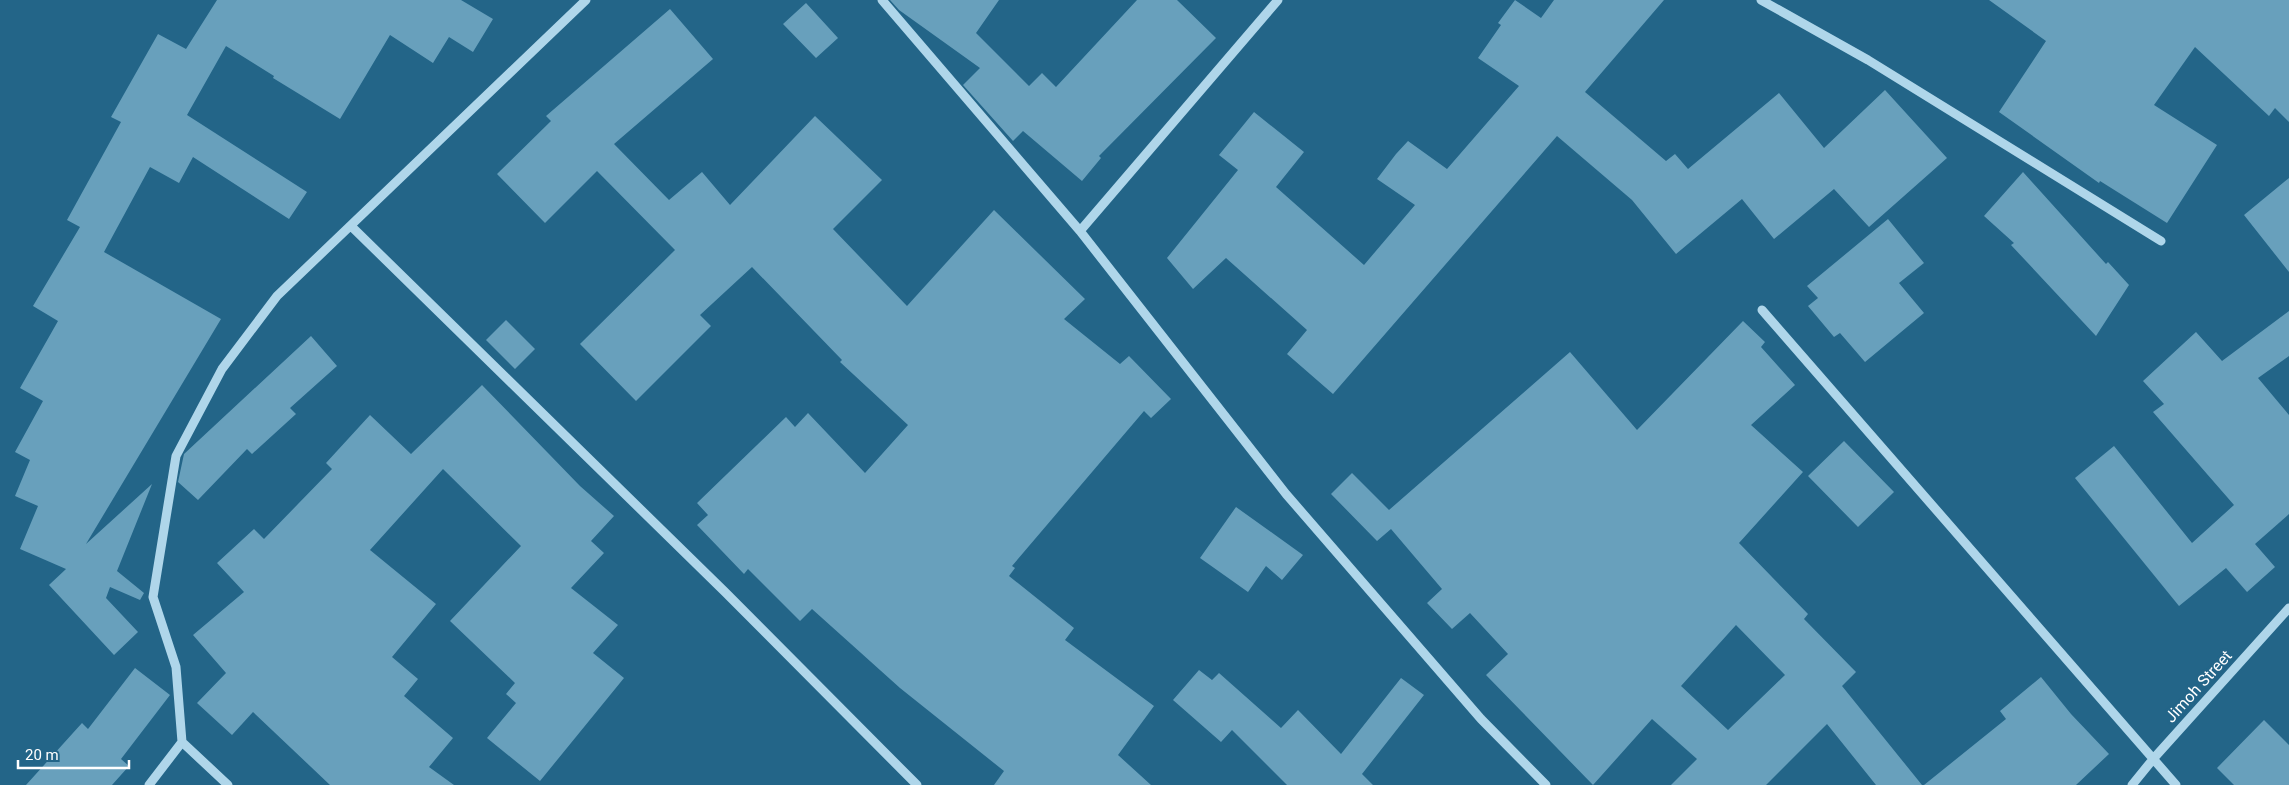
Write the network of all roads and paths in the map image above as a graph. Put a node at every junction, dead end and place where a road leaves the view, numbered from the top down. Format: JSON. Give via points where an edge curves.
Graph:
{"nodes":[{"id":1,"x":586,"y":0,"type":"edge"},
{"id":2,"x":882,"y":0,"type":"edge"},
{"id":3,"x":1278,"y":0,"type":"edge"},
{"id":4,"x":1761,"y":0,"type":"edge"},
{"id":5,"x":351,"y":226,"type":"junction"},
{"id":6,"x":1080,"y":231,"type":"junction"},
{"id":7,"x":2161,"y":241,"type":"dead end"},
{"id":8,"x":1762,"y":310,"type":"dead end"},
{"id":9,"x":2289,"y":608,"type":"edge"},
{"id":10,"x":182,"y":742,"type":"junction"},
{"id":11,"x":2154,"y":758,"type":"junction"},
{"id":12,"x":150,"y":785,"type":"edge"},
{"id":13,"x":228,"y":785,"type":"edge"},
{"id":14,"x":916,"y":785,"type":"edge"},
{"id":15,"x":1546,"y":785,"type":"edge"},
{"id":16,"x":2132,"y":785,"type":"edge"},
{"id":17,"x":2176,"y":785,"type":"edge"}],
"edges":[{"from":1,"to":5,"type":"street"},
{"from":2,"to":6,"type":"street"},
{"from":3,"to":6,"type":"street"},
{"from":4,"to":7,"type":"street","via":[[1868,60]]},
{"from":5,"to":10,"type":"street","via":[[276,296],[222,369],[176,456],[152,597],[176,667]]},
{"from":5,"to":14,"type":"street","via":[[725,592]]},
{"from":6,"to":15,"type":"street","via":[[1286,494],[1481,719]]},
{"from":8,"to":11,"type":"street"},
{"from":9,"to":11,"type":"street","name":"Jimoh Street"},
{"from":10,"to":12,"type":"street"},
{"from":10,"to":13,"type":"street"},
{"from":11,"to":16,"type":"street","name":"Jimoh Street"},
{"from":11,"to":17,"type":"street"}]}
